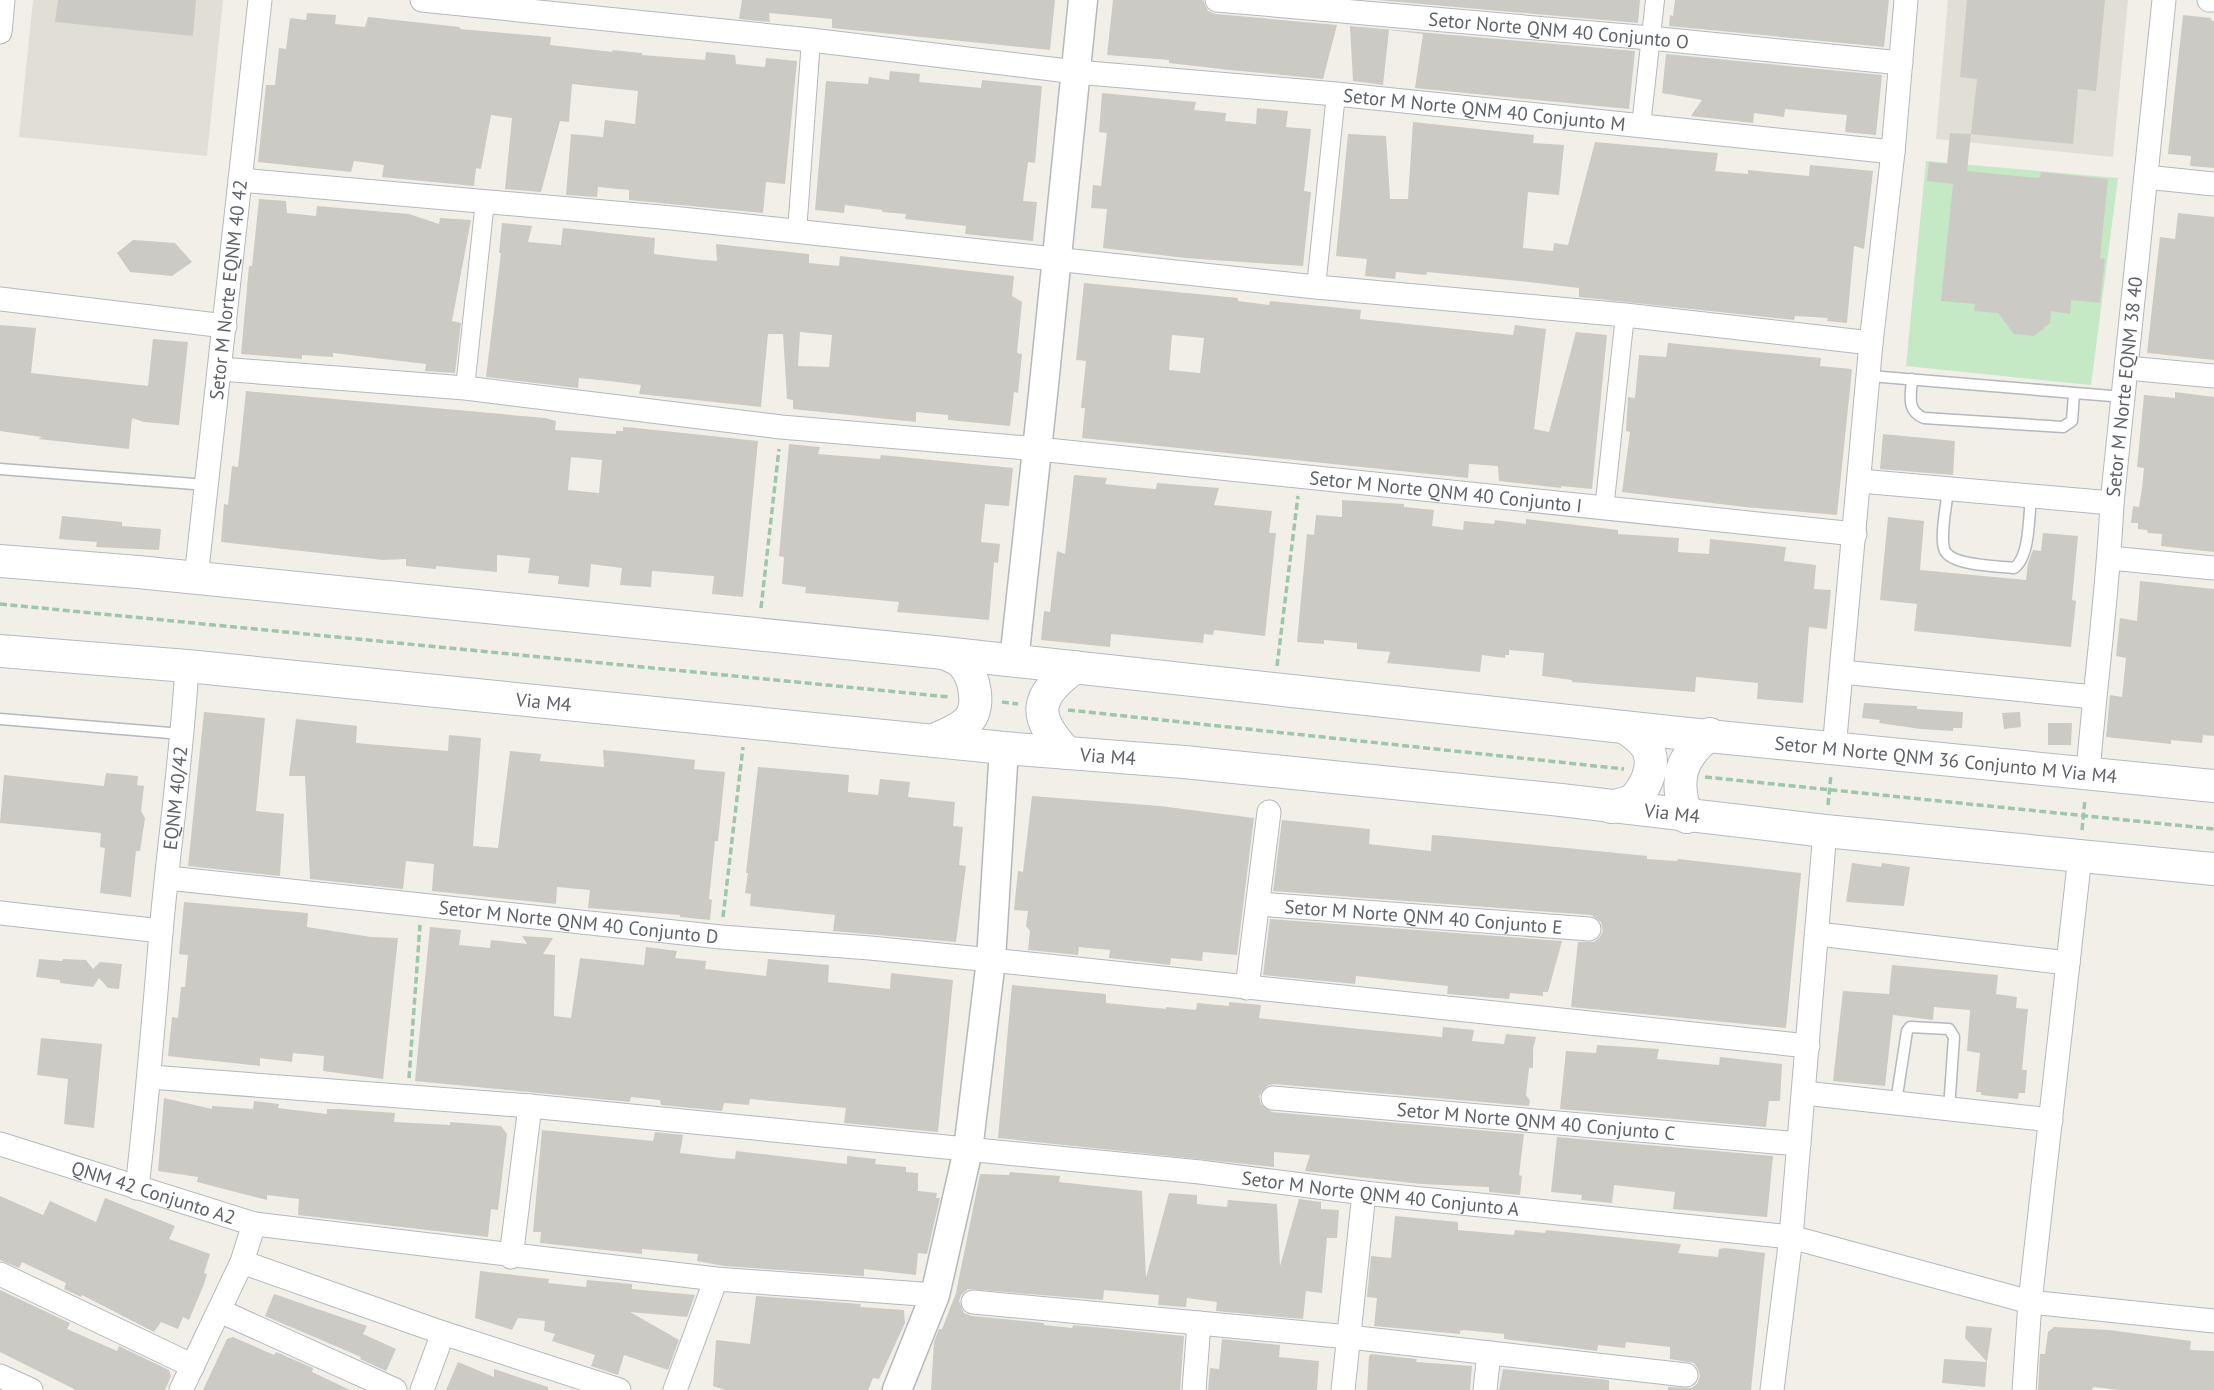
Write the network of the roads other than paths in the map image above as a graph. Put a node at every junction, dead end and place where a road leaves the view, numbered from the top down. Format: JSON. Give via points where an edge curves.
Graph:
{"nodes":[{"id":1,"x":4,"y":0,"type":"edge"},
{"id":2,"x":260,"y":0,"type":"edge"},
{"id":3,"x":422,"y":0,"type":"edge"},
{"id":4,"x":1083,"y":0,"type":"edge"},
{"id":5,"x":1217,"y":0,"type":"edge"},
{"id":6,"x":1654,"y":0,"type":"edge"},
{"id":7,"x":1906,"y":0,"type":"edge"},
{"id":8,"x":2164,"y":0,"type":"edge"},
{"id":9,"x":507,"y":5,"type":"edge"},
{"id":10,"x":0,"y":32,"type":"edge"},
{"id":11,"x":1650,"y":38,"type":"junction"},
{"id":12,"x":811,"y":40,"type":"junction"},
{"id":13,"x":1900,"y":63,"type":"junction"},
{"id":14,"x":1076,"y":72,"type":"junction"},
{"id":15,"x":1336,"y":94,"type":"junction"},
{"id":16,"x":1640,"y":126,"type":"junction"},
{"id":17,"x":1893,"y":152,"type":"junction"},
{"id":18,"x":2146,"y":177,"type":"junction"},
{"id":19,"x":240,"y":180,"type":"junction"},
{"id":20,"x":2214,"y":184,"type":"edge"},
{"id":21,"x":485,"y":201,"type":"junction"},
{"id":22,"x":797,"y":232,"type":"junction"},
{"id":23,"x":1055,"y":258,"type":"junction"},
{"id":24,"x":1316,"y":287,"type":"junction"},
{"id":25,"x":0,"y":299,"type":"edge"},
{"id":26,"x":1625,"y":315,"type":"junction"},
{"id":27,"x":225,"y":326,"type":"junction"},
{"id":28,"x":1871,"y":343,"type":"junction"},
{"id":29,"x":2127,"y":368,"type":"junction"},
{"id":30,"x":220,"y":369,"type":"junction"},
{"id":31,"x":1870,"y":376,"type":"junction"},
{"id":32,"x":2214,"y":376,"type":"edge"},
{"id":33,"x":1912,"y":379,"type":"junction"},
{"id":34,"x":465,"y":388,"type":"junction"},
{"id":35,"x":2074,"y":393,"type":"junction"},
{"id":36,"x":2124,"y":397,"type":"junction"},
{"id":37,"x":1038,"y":449,"type":"junction"},
{"id":38,"x":0,"y":470,"type":"edge"},
{"id":39,"x":1860,"y":481,"type":"junction"},
{"id":40,"x":208,"y":485,"type":"junction"},
{"id":41,"x":1948,"y":489,"type":"junction"},
{"id":42,"x":2031,"y":495,"type":"junction"},
{"id":43,"x":2112,"y":503,"type":"junction"},
{"id":44,"x":1604,"y":510,"type":"junction"},
{"id":45,"x":1855,"y":534,"type":"junction"},
{"id":46,"x":2110,"y":558,"type":"junction"},
{"id":47,"x":0,"y":561,"type":"edge"},
{"id":48,"x":2214,"y":568,"type":"edge"},
{"id":49,"x":196,"y":578,"type":"junction"},
{"id":50,"x":0,"y":651,"type":"edge"},
{"id":51,"x":944,"y":653,"type":"junction"},
{"id":52,"x":1014,"y":661,"type":"junction"},
{"id":53,"x":187,"y":666,"type":"junction"},
{"id":54,"x":1075,"y":667,"type":"junction"},
{"id":55,"x":1842,"y":672,"type":"junction"},
{"id":56,"x":2094,"y":697,"type":"junction"},
{"id":57,"x":0,"y":719,"type":"edge"},
{"id":58,"x":1624,"y":727,"type":"junction"},
{"id":59,"x":183,"y":734,"type":"junction"},
{"id":60,"x":1710,"y":734,"type":"junction"},
{"id":61,"x":934,"y":740,"type":"junction"},
{"id":62,"x":1004,"y":748,"type":"junction"},
{"id":63,"x":1834,"y":749,"type":"junction"},
{"id":64,"x":1067,"y":753,"type":"junction"},
{"id":65,"x":2088,"y":773,"type":"junction"},
{"id":66,"x":2214,"y":786,"type":"edge"},
{"id":67,"x":1611,"y":807,"type":"junction"},
{"id":68,"x":1269,"y":812,"type":"dead end"},
{"id":69,"x":1687,"y":817,"type":"junction"},
{"id":70,"x":1825,"y":831,"type":"junction"},
{"id":71,"x":2080,"y":856,"type":"junction"},
{"id":72,"x":2214,"y":869,"type":"edge"},
{"id":73,"x":168,"y":878,"type":"junction"},
{"id":74,"x":1258,"y":904,"type":"junction"},
{"id":75,"x":0,"y":914,"type":"edge"},
{"id":76,"x":1589,"y":929,"type":"dead end"},
{"id":77,"x":162,"y":931,"type":"junction"},
{"id":78,"x":1818,"y":934,"type":"junction"},
{"id":79,"x":991,"y":960,"type":"junction"},
{"id":80,"x":2068,"y":963,"type":"junction"},
{"id":81,"x":1247,"y":988,"type":"junction"},
{"id":82,"x":1808,"y":1046,"type":"junction"},
{"id":83,"x":150,"y":1077,"type":"junction"},
{"id":84,"x":1804,"y":1093,"type":"junction"},
{"id":85,"x":1273,"y":1098,"type":"dead end"},
{"id":86,"x":1896,"y":1102,"type":"junction"},
{"id":87,"x":530,"y":1107,"type":"junction"},
{"id":88,"x":1949,"y":1108,"type":"junction"},
{"id":89,"x":2051,"y":1120,"type":"junction"},
{"id":90,"x":0,"y":1144,"type":"edge"},
{"id":91,"x":1799,"y":1144,"type":"junction"},
{"id":92,"x":968,"y":1150,"type":"junction"},
{"id":93,"x":137,"y":1188,"type":"junction"},
{"id":94,"x":1364,"y":1193,"type":"junction"},
{"id":95,"x":254,"y":1224,"type":"junction"},
{"id":96,"x":1791,"y":1237,"type":"junction"},
{"id":97,"x":512,"y":1256,"type":"junction"},
{"id":98,"x":242,"y":1262,"type":"junction"},
{"id":99,"x":0,"y":1274,"type":"edge"},
{"id":100,"x":716,"y":1279,"type":"junction"},
{"id":101,"x":934,"y":1295,"type":"junction"},
{"id":102,"x":973,"y":1302,"type":"dead end"},
{"id":103,"x":2030,"y":1302,"type":"junction"},
{"id":104,"x":220,"y":1311,"type":"junction"},
{"id":105,"x":2214,"y":1321,"type":"edge"},
{"id":106,"x":1199,"y":1323,"type":"junction"},
{"id":107,"x":443,"y":1333,"type":"junction"},
{"id":108,"x":1349,"y":1337,"type":"junction"},
{"id":109,"x":1489,"y":1353,"type":"junction"},
{"id":110,"x":192,"y":1366,"type":"junction"},
{"id":111,"x":1686,"y":1375,"type":"dead end"},
{"id":112,"x":0,"y":1376,"type":"edge"},
{"id":113,"x":31,"y":1390,"type":"edge"},
{"id":114,"x":181,"y":1390,"type":"edge"},
{"id":115,"x":396,"y":1390,"type":"edge"},
{"id":116,"x":422,"y":1390,"type":"edge"},
{"id":117,"x":619,"y":1390,"type":"edge"},
{"id":118,"x":675,"y":1390,"type":"edge"},
{"id":119,"x":897,"y":1390,"type":"edge"},
{"id":120,"x":1195,"y":1390,"type":"edge"},
{"id":121,"x":1343,"y":1390,"type":"edge"},
{"id":122,"x":1485,"y":1390,"type":"edge"},
{"id":123,"x":1772,"y":1390,"type":"edge"},
{"id":124,"x":2024,"y":1390,"type":"edge"}],
"edges":[{"from":1,"to":10,"type":"street"},
{"from":2,"to":19,"type":"street","name":"Setor M Norte EQNM 40 42"},
{"from":3,"to":9,"type":"street","name":"Setor M Norte QNM 40 Conjunto M"},
{"from":4,"to":14,"type":"street"},
{"from":5,"to":11,"type":"street","name":"Setor Norte QNM 40 Conjunto O"},
{"from":6,"to":11,"type":"street"},
{"from":7,"to":13,"type":"street"},
{"from":8,"to":18,"type":"street","name":"Setor M Norte EQNM 38 40"},
{"from":9,"to":12,"type":"street","name":"Setor M Norte QNM 40 Conjunto M"},
{"from":11,"to":13,"type":"street","name":"Setor Norte QNM 40 Conjunto O"},
{"from":11,"to":16,"type":"street"},
{"from":12,"to":14,"type":"street","name":"Setor M Norte QNM 40 Conjunto M"},
{"from":12,"to":22,"type":"street"},
{"from":13,"to":17,"type":"street"},
{"from":14,"to":15,"type":"street","name":"Setor M Norte QNM 40 Conjunto M"},
{"from":14,"to":23,"type":"street"},
{"from":15,"to":16,"type":"street","name":"Setor M Norte QNM 40 Conjunto M"},
{"from":15,"to":24,"type":"street"},
{"from":16,"to":17,"type":"street","name":"Setor M Norte QNM 40 Conjunto M"},
{"from":17,"to":28,"type":"street"},
{"from":18,"to":20,"type":"street"},
{"from":18,"to":29,"type":"street","name":"Setor M Norte EQNM 38 40"},
{"from":19,"to":21,"type":"street"},
{"from":19,"to":27,"type":"street","name":"Setor M Norte EQNM 40 42"},
{"from":21,"to":22,"type":"street"},
{"from":21,"to":34,"type":"street"},
{"from":22,"to":23,"type":"street"},
{"from":23,"to":24,"type":"street"},
{"from":23,"to":37,"type":"street"},
{"from":24,"to":26,"type":"street"},
{"from":25,"to":27,"type":"street"},
{"from":26,"to":28,"type":"street"},
{"from":26,"to":44,"type":"street"},
{"from":27,"to":30,"type":"street","name":"Setor M Norte EQNM 40 42"},
{"from":28,"to":31,"type":"street"},
{"from":29,"to":32,"type":"street"},
{"from":29,"to":36,"type":"street","name":"Setor M Norte EQNM 38 40"},
{"from":30,"to":34,"type":"street","name":"Setor M Norte QNM 40 Conjunto I"},
{"from":30,"to":40,"type":"street","name":"Setor M Norte EQNM 40 42"},
{"from":31,"to":33,"type":"lane"},
{"from":31,"to":39,"type":"street"},
{"from":33,"to":35,"type":"lane"},
{"from":33,"to":35,"type":"lane","via":[[1910,406],[1924,418],[2063,427],[2072,421]]},
{"from":34,"to":37,"type":"street","name":"Setor M Norte QNM 40 Conjunto I","via":[[781,427]]},
{"from":35,"to":36,"type":"lane"},
{"from":36,"to":43,"type":"street","name":"Setor M Norte EQNM 38 40"},
{"from":37,"to":44,"type":"street","name":"Setor M Norte QNM 40 Conjunto I"},
{"from":37,"to":52,"type":"street"},
{"from":38,"to":40,"type":"lane"},
{"from":39,"to":41,"type":"street"},
{"from":39,"to":45,"type":"street"},
{"from":40,"to":49,"type":"street","name":"Setor M Norte EQNM 40 42"},
{"from":41,"to":42,"type":"street"},
{"from":41,"to":42,"type":"lane","via":[[1944,550],[1962,562],[2014,568],[2024,554]]},
{"from":42,"to":43,"type":"street"},
{"from":43,"to":46,"type":"street","name":"Setor M Norte EQNM 38 40"},
{"from":44,"to":45,"type":"street","name":"Setor M Norte QNM 40 Conjunto I"},
{"from":45,"to":55,"type":"street"},
{"from":46,"to":48,"type":"street"},
{"from":46,"to":56,"type":"street","name":"Setor M Norte EQNM 38 40"},
{"from":47,"to":49,"type":"main road"},
{"from":49,"to":51,"type":"main road"},
{"from":50,"to":53,"type":"main road","name":"Via M4"},
{"from":51,"to":52,"type":"main road"},
{"from":51,"to":61,"type":"main road","via":[[962,662],[971,677],[974,699],[970,719]]},
{"from":52,"to":54,"type":"main road"},
{"from":53,"to":59,"type":"street","name":"EQNM 40/42"},
{"from":53,"to":61,"type":"main road","name":"Via M4"},
{"from":54,"to":58,"type":"main road"},
{"from":54,"to":64,"type":"main road","via":[[1047,690],[1043,707],[1045,723]]},
{"from":55,"to":56,"type":"street"},
{"from":55,"to":63,"type":"street"},
{"from":56,"to":65,"type":"street","name":"Setor M Norte EQNM 38 40"},
{"from":57,"to":59,"type":"lane"},
{"from":58,"to":60,"type":"main road","name":"Setor M Norte QNM 36 Conjunto M Via M4"},
{"from":58,"to":67,"type":"main road","via":[[1649,750],[1652,765],[1633,800]]},
{"from":59,"to":73,"type":"street","name":"EQNM 40/42"},
{"from":60,"to":63,"type":"main road","name":"Setor M Norte QNM 36 Conjunto M Via M4"},
{"from":60,"to":69,"type":"main road","via":[[1685,760],[1679,782]]},
{"from":61,"to":62,"type":"main road","name":"Via M4"},
{"from":62,"to":64,"type":"main road","name":"Via M4"},
{"from":62,"to":79,"type":"street"},
{"from":63,"to":65,"type":"main road","name":"Setor M Norte QNM 36 Conjunto M Via M4"},
{"from":64,"to":67,"type":"main road","name":"Via M4"},
{"from":65,"to":66,"type":"main road","name":"Setor M Norte QNM 36 Conjunto M Via M4"},
{"from":67,"to":69,"type":"main road","name":"Via M4"},
{"from":68,"to":74,"type":"street"},
{"from":69,"to":70,"type":"main road","name":"Via M4"},
{"from":70,"to":71,"type":"main road","name":"Via M4"},
{"from":70,"to":78,"type":"street"},
{"from":71,"to":72,"type":"main road","name":"Via M4"},
{"from":71,"to":80,"type":"street"},
{"from":73,"to":77,"type":"street","name":"EQNM 40/42"},
{"from":73,"to":79,"type":"street","name":"Setor M Norte QNM 40 Conjunto D","via":[[721,937]]},
{"from":74,"to":76,"type":"street","name":"Setor M Norte QNM 40 Conjunto E"},
{"from":74,"to":81,"type":"street"},
{"from":75,"to":77,"type":"street"},
{"from":77,"to":83,"type":"street","name":"EQNM 40/42"},
{"from":78,"to":80,"type":"street"},
{"from":78,"to":82,"type":"street"},
{"from":79,"to":81,"type":"street","name":"Setor M Norte QNM 40 Conjunto D"},
{"from":79,"to":92,"type":"street"},
{"from":80,"to":89,"type":"street"},
{"from":81,"to":82,"type":"street","name":"Setor M Norte QNM 40 Conjunto D"},
{"from":82,"to":84,"type":"street"},
{"from":83,"to":87,"type":"street","name":"Setor M Norte QNM 40 Conjunto A"},
{"from":83,"to":93,"type":"street","name":"EQNM 40/42"},
{"from":84,"to":86,"type":"street"},
{"from":84,"to":91,"type":"street"},
{"from":85,"to":91,"type":"street","name":"Setor M Norte QNM 40 Conjunto C"},
{"from":86,"to":88,"type":"street"},
{"from":86,"to":88,"type":"lane","via":[[1907,1031],[1916,1026],[1949,1029],[1954,1037]]},
{"from":87,"to":92,"type":"street","name":"Setor M Norte QNM 40 Conjunto A"},
{"from":87,"to":97,"type":"street"},
{"from":88,"to":89,"type":"street"},
{"from":89,"to":103,"type":"street"},
{"from":90,"to":93,"type":"street","name":"QNM 42 Conjunto A2"},
{"from":91,"to":96,"type":"street"},
{"from":92,"to":94,"type":"street","name":"Setor M Norte QNM 40 Conjunto A"},
{"from":92,"to":101,"type":"street"},
{"from":93,"to":95,"type":"street","name":"QNM 42 Conjunto A2"},
{"from":94,"to":96,"type":"street","name":"Setor M Norte QNM 40 Conjunto A"},
{"from":94,"to":108,"type":"street"},
{"from":95,"to":97,"type":"street"},
{"from":95,"to":98,"type":"street","name":"QNM 42 Conjunto A2"},
{"from":96,"to":103,"type":"street","name":"Setor M Norte QNM 40 Conjunto A"},
{"from":96,"to":123,"type":"street"},
{"from":97,"to":100,"type":"street"},
{"from":98,"to":104,"type":"street","name":"QNM 42 Conjunto A2"},
{"from":98,"to":107,"type":"street"},
{"from":99,"to":110,"type":"street"},
{"from":100,"to":101,"type":"street"},
{"from":100,"to":118,"type":"street"},
{"from":101,"to":119,"type":"street"},
{"from":102,"to":106,"type":"street"},
{"from":103,"to":105,"type":"street","name":"Setor M Norte QNM 40 Conjunto A"},
{"from":103,"to":124,"type":"street"},
{"from":104,"to":110,"type":"street","name":"QNM 42 Conjunto A2"},
{"from":104,"to":115,"type":"street"},
{"from":106,"to":108,"type":"street"},
{"from":106,"to":120,"type":"street"},
{"from":107,"to":116,"type":"street"},
{"from":107,"to":117,"type":"street"},
{"from":108,"to":109,"type":"street"},
{"from":108,"to":121,"type":"street"},
{"from":109,"to":111,"type":"street"},
{"from":109,"to":122,"type":"street"},
{"from":110,"to":114,"type":"street","name":"QNM 42 Conjunto A2"},
{"from":112,"to":113,"type":"street"}]}
